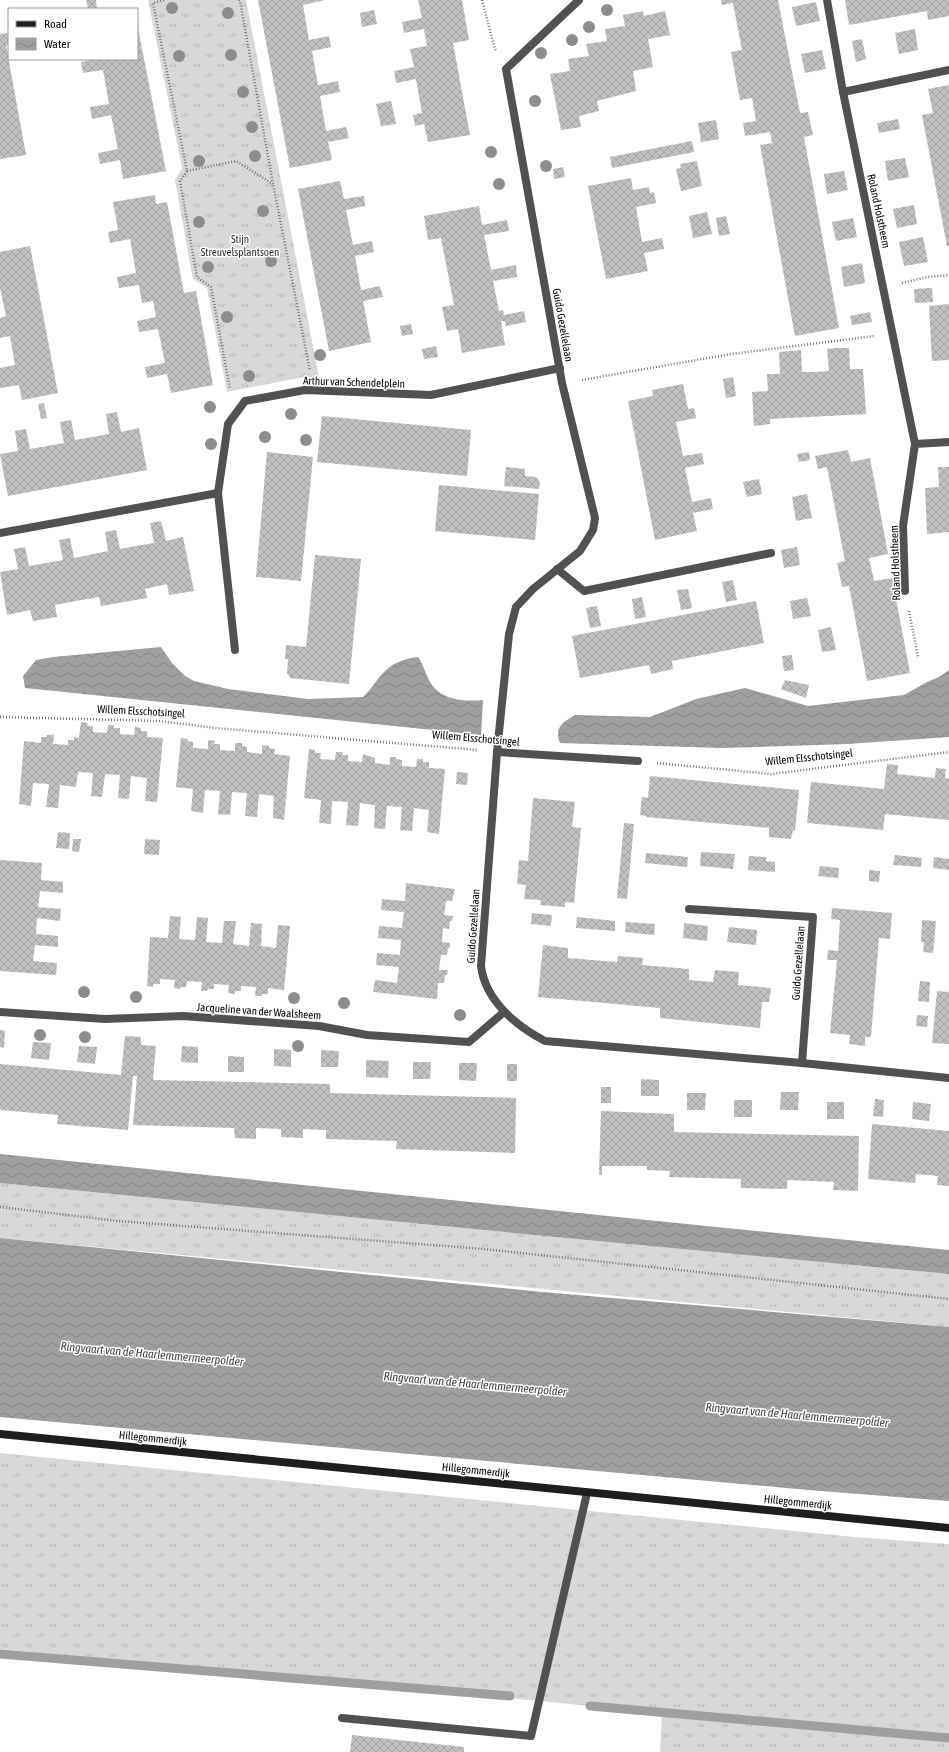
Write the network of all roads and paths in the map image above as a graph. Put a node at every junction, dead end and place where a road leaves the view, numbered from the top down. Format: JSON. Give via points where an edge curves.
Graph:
{"nodes":[{"id":1,"x":164,"y":0,"type":"edge"},
{"id":2,"x":238,"y":0,"type":"edge"},
{"id":3,"x":482,"y":0,"type":"edge"},
{"id":4,"x":579,"y":0,"type":"edge"},
{"id":5,"x":827,"y":0,"type":"edge"},
{"id":6,"x":506,"y":69,"type":"junction"},
{"id":7,"x":949,"y":70,"type":"edge"},
{"id":8,"x":843,"y":92,"type":"junction"},
{"id":9,"x":187,"y":171,"type":"junction"},
{"id":10,"x":273,"y":184,"type":"junction"},
{"id":11,"x":949,"y":276,"type":"edge"},
{"id":12,"x":883,"y":287,"type":"junction"},
{"id":13,"x":892,"y":334,"type":"junction"},
{"id":14,"x":560,"y":368,"type":"junction"},
{"id":15,"x":562,"y":383,"type":"junction"},
{"id":16,"x":237,"y":387,"type":"dead end"},
{"id":17,"x":313,"y":391,"type":"junction"},
{"id":18,"x":949,"y":442,"type":"edge"},
{"id":19,"x":915,"y":444,"type":"junction"},
{"id":20,"x":218,"y":493,"type":"junction"},
{"id":21,"x":0,"y":533,"type":"edge"},
{"id":22,"x":771,"y":553,"type":"dead end"},
{"id":23,"x":557,"y":569,"type":"junction"},
{"id":24,"x":905,"y":590,"type":"joint"},
{"id":25,"x":235,"y":650,"type":"dead end"},
{"id":26,"x":918,"y":657,"type":"dead end"},
{"id":27,"x":0,"y":717,"type":"edge"},
{"id":28,"x":497,"y":752,"type":"junction"},
{"id":29,"x":949,"y":752,"type":"edge"},
{"id":30,"x":638,"y":761,"type":"joint"},
{"id":31,"x":689,"y":909,"type":"dead end"},
{"id":32,"x":0,"y":1012,"type":"edge"},
{"id":33,"x":504,"y":1012,"type":"junction"},
{"id":34,"x":802,"y":1063,"type":"junction"},
{"id":35,"x":949,"y":1078,"type":"edge"},
{"id":36,"x":0,"y":1207,"type":"edge"},
{"id":37,"x":949,"y":1299,"type":"edge"},
{"id":38,"x":0,"y":1434,"type":"edge"},
{"id":39,"x":587,"y":1492,"type":"junction"},
{"id":40,"x":949,"y":1528,"type":"edge"},
{"id":41,"x":342,"y":1718,"type":"dead end"}],
"edges":[{"from":1,"to":9,"type":"path","via":[[153,3]]},
{"from":2,"to":10,"type":"path"},
{"from":3,"to":6,"type":"path","via":[[494,46]]},
{"from":4,"to":6,"type":"street"},
{"from":5,"to":8,"type":"street","name":"Roland Holstheem"},
{"from":6,"to":14,"type":"street","name":"Guido Gezellelaan"},
{"from":7,"to":8,"type":"street"},
{"from":8,"to":12,"type":"street","name":"Roland Holstheem"},
{"from":9,"to":10,"type":"path","via":[[236,161]]},
{"from":9,"to":16,"type":"path","via":[[180,181],[197,277],[211,287],[230,389]]},
{"from":10,"to":17,"type":"path"},
{"from":11,"to":12,"type":"path","via":[[927,277]]},
{"from":12,"to":13,"type":"street","name":"Roland Holstheem"},
{"from":13,"to":15,"type":"path","via":[[731,354]]},
{"from":13,"to":19,"type":"street","name":"Roland Holstheem"},
{"from":14,"to":15,"type":"street","name":"Guido Gezellelaan"},
{"from":14,"to":17,"type":"street","name":"Arthur van Schendelplein","via":[[431,395]]},
{"from":15,"to":23,"type":"street","name":"Guido Gezellelaan","via":[[594,518],[593,530],[580,551]]},
{"from":17,"to":20,"type":"street","name":"Arthur van Schendelplein","via":[[305,390],[245,401],[228,424]]},
{"from":18,"to":19,"type":"street"},
{"from":19,"to":24,"type":"street","name":"Roland Holstheem","via":[[903,526]]},
{"from":20,"to":21,"type":"street"},
{"from":20,"to":25,"type":"street","name":"Arthur van Schendelplein"},
{"from":22,"to":23,"type":"street","via":[[584,591]]},
{"from":23,"to":28,"type":"street","name":"Guido Gezellelaan","via":[[532,589],[516,608],[509,634]]},
{"from":24,"to":26,"type":"path","name":"Roland Holstheem"},
{"from":27,"to":28,"type":"path","name":"Willem Elsschotsingel","via":[[159,721]]},
{"from":28,"to":30,"type":"street","name":"Willem Elsschotsingel"},
{"from":28,"to":33,"type":"street","name":"Guido Gezellelaan","via":[[481,966],[482,980]]},
{"from":29,"to":30,"type":"path","name":"Willem Elsschotsingel","via":[[771,774]]},
{"from":31,"to":34,"type":"street","name":"Guido Gezellelaan","via":[[813,917]]},
{"from":32,"to":33,"type":"street","name":"Jacqueline van der Waalsheem","via":[[105,1019],[191,1017],[319,1026],[367,1035],[469,1042]]},
{"from":33,"to":34,"type":"street","name":"Guido Gezellelaan","via":[[527,1032],[544,1041]]},
{"from":34,"to":35,"type":"street","name":"Guido Gezellelaan"},
{"from":36,"to":37,"type":"path","via":[[118,1220],[484,1249]]},
{"from":38,"to":39,"type":"street","name":"Hillegommerdijk"},
{"from":39,"to":40,"type":"street","name":"Hillegommerdijk"},
{"from":39,"to":41,"type":"street","via":[[531,1736]]}]}
